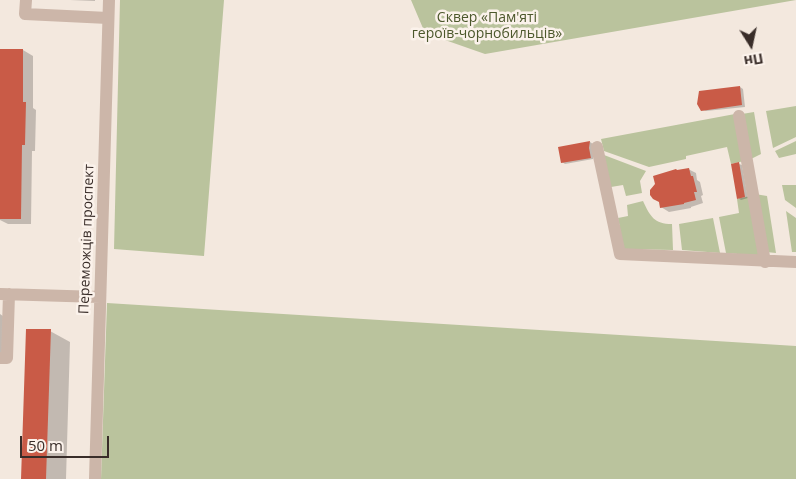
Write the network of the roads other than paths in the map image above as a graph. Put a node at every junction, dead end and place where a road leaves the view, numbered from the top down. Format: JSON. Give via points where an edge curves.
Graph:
{"nodes":[{"id":1,"x":26,"y":0,"type":"edge"},
{"id":2,"x":109,"y":0,"type":"edge"},
{"id":3,"x":108,"y":18,"type":"junction"},
{"id":4,"x":739,"y":116,"type":"dead end"},
{"id":5,"x":597,"y":147,"type":"dead end"},
{"id":6,"x":765,"y":262,"type":"junction"},
{"id":7,"x":796,"y":262,"type":"edge"},
{"id":8,"x":4,"y":294,"type":"edge"},
{"id":9,"x":100,"y":297,"type":"junction"},
{"id":10,"x":0,"y":358,"type":"edge"},
{"id":11,"x":95,"y":479,"type":"edge"}],
"edges":[{"from":1,"to":3,"type":"street","via":[[25,14]]},
{"from":2,"to":3,"type":"street","name":"Переможців проспект"},
{"from":3,"to":9,"type":"street","name":"Переможців проспект"},
{"from":4,"to":6,"type":"street"},
{"from":5,"to":6,"type":"street","via":[[620,254]]},
{"from":6,"to":7,"type":"street"},
{"from":8,"to":9,"type":"street"},
{"from":8,"to":10,"type":"street","via":[[7,358]]},
{"from":9,"to":11,"type":"street","name":"Переможців проспект"}]}
